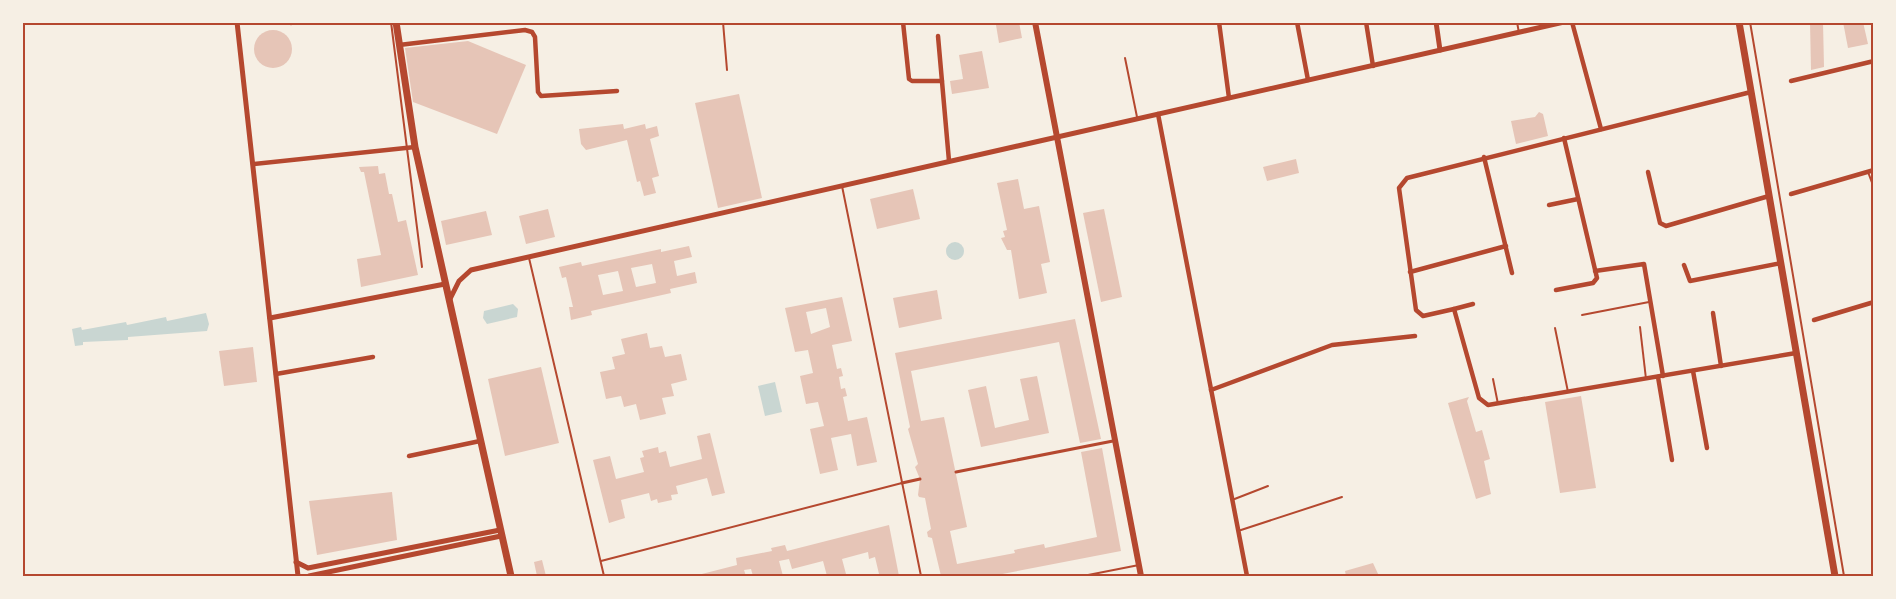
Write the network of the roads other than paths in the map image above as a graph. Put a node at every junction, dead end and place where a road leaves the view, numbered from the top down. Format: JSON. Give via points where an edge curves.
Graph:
{"nodes":[{"id":1,"x":237,"y":22,"type":"edge"},
{"id":2,"x":391,"y":22,"type":"edge"},
{"id":3,"x":396,"y":22,"type":"edge"},
{"id":4,"x":723,"y":22,"type":"edge"},
{"id":5,"x":903,"y":22,"type":"edge"},
{"id":6,"x":1035,"y":22,"type":"edge"},
{"id":7,"x":1219,"y":22,"type":"edge"},
{"id":8,"x":1297,"y":22,"type":"edge"},
{"id":9,"x":1366,"y":22,"type":"edge"},
{"id":10,"x":1436,"y":22,"type":"edge"},
{"id":11,"x":1517,"y":22,"type":"edge"},
{"id":12,"x":1564,"y":22,"type":"edge"},
{"id":13,"x":1572,"y":22,"type":"edge"},
{"id":14,"x":1739,"y":22,"type":"edge"},
{"id":15,"x":1750,"y":22,"type":"edge"},
{"id":16,"x":1519,"y":33,"type":"junction"},
{"id":17,"x":938,"y":36,"type":"dead end"},
{"id":18,"x":399,"y":45,"type":"junction"},
{"id":19,"x":1440,"y":50,"type":"junction"},
{"id":20,"x":1125,"y":58,"type":"dead end"},
{"id":21,"x":1874,"y":61,"type":"edge"},
{"id":22,"x":1373,"y":66,"type":"junction"},
{"id":23,"x":727,"y":70,"type":"dead end"},
{"id":24,"x":1308,"y":80,"type":"junction"},
{"id":25,"x":942,"y":81,"type":"junction"},
{"id":26,"x":1791,"y":81,"type":"dead end"},
{"id":27,"x":617,"y":91,"type":"dead end"},
{"id":28,"x":1751,"y":92,"type":"junction"},
{"id":29,"x":1229,"y":98,"type":"junction"},
{"id":30,"x":1158,"y":114,"type":"junction"},
{"id":31,"x":1137,"y":119,"type":"junction"},
{"id":32,"x":1601,"y":129,"type":"junction"},
{"id":33,"x":1057,"y":137,"type":"junction"},
{"id":34,"x":1564,"y":138,"type":"junction"},
{"id":35,"x":415,"y":147,"type":"junction"},
{"id":36,"x":1484,"y":157,"type":"junction"},
{"id":37,"x":949,"y":161,"type":"junction"},
{"id":38,"x":253,"y":164,"type":"junction"},
{"id":39,"x":1871,"y":171,"type":"edge"},
{"id":40,"x":1648,"y":172,"type":"dead end"},
{"id":41,"x":843,"y":186,"type":"junction"},
{"id":42,"x":1874,"y":188,"type":"edge"},
{"id":43,"x":1791,"y":194,"type":"dead end"},
{"id":44,"x":1769,"y":196,"type":"junction"},
{"id":45,"x":1578,"y":199,"type":"junction"},
{"id":46,"x":1550,"y":205,"type":"dead end"},
{"id":47,"x":1506,"y":246,"type":"junction"},
{"id":48,"x":528,"y":256,"type":"junction"},
{"id":49,"x":1781,"y":263,"type":"junction"},
{"id":50,"x":1683,"y":265,"type":"dead end"},
{"id":51,"x":422,"y":267,"type":"dead end"},
{"id":52,"x":1595,"y":271,"type":"junction"},
{"id":53,"x":1410,"y":273,"type":"junction"},
{"id":54,"x":1512,"y":273,"type":"dead end"},
{"id":55,"x":445,"y":284,"type":"junction"},
{"id":56,"x":1556,"y":290,"type":"dead end"},
{"id":57,"x":448,"y":301,"type":"junction"},
{"id":58,"x":1652,"y":301,"type":"junction"},
{"id":59,"x":1874,"y":302,"type":"edge"},
{"id":60,"x":1473,"y":304,"type":"dead end"},
{"id":61,"x":1454,"y":309,"type":"junction"},
{"id":62,"x":1713,"y":314,"type":"dead end"},
{"id":63,"x":1582,"y":315,"type":"dead end"},
{"id":64,"x":270,"y":318,"type":"junction"},
{"id":65,"x":1814,"y":320,"type":"dead end"},
{"id":66,"x":1640,"y":327,"type":"dead end"},
{"id":67,"x":1555,"y":328,"type":"dead end"},
{"id":68,"x":1415,"y":336,"type":"dead end"},
{"id":69,"x":1796,"y":353,"type":"junction"},
{"id":70,"x":373,"y":357,"type":"dead end"},
{"id":71,"x":1721,"y":366,"type":"junction"},
{"id":72,"x":1693,"y":371,"type":"junction"},
{"id":73,"x":276,"y":374,"type":"junction"},
{"id":74,"x":1660,"y":376,"type":"junction"},
{"id":75,"x":1493,"y":379,"type":"dead end"},
{"id":76,"x":1646,"y":379,"type":"junction"},
{"id":77,"x":1211,"y":390,"type":"junction"},
{"id":78,"x":1568,"y":392,"type":"junction"},
{"id":79,"x":1495,"y":404,"type":"junction"},
{"id":80,"x":480,"y":441,"type":"junction"},
{"id":81,"x":1115,"y":441,"type":"junction"},
{"id":82,"x":1707,"y":448,"type":"dead end"},
{"id":83,"x":409,"y":456,"type":"dead end"},
{"id":84,"x":1672,"y":460,"type":"dead end"},
{"id":85,"x":956,"y":472,"type":"dead end"},
{"id":86,"x":920,"y":479,"type":"dead end"},
{"id":87,"x":902,"y":483,"type":"junction"},
{"id":88,"x":1268,"y":486,"type":"dead end"},
{"id":89,"x":1342,"y":497,"type":"dead end"},
{"id":90,"x":1232,"y":500,"type":"junction"},
{"id":91,"x":1238,"y":531,"type":"junction"},
{"id":92,"x":501,"y":533,"type":"junction"},
{"id":93,"x":601,"y":561,"type":"junction"},
{"id":94,"x":296,"y":562,"type":"junction"},
{"id":95,"x":1139,"y":565,"type":"junction"},
{"id":96,"x":298,"y":576,"type":"edge"},
{"id":97,"x":309,"y":576,"type":"edge"},
{"id":98,"x":511,"y":576,"type":"edge"},
{"id":99,"x":604,"y":576,"type":"edge"},
{"id":100,"x":921,"y":576,"type":"edge"},
{"id":101,"x":1083,"y":576,"type":"edge"},
{"id":102,"x":1141,"y":576,"type":"edge"},
{"id":103,"x":1247,"y":576,"type":"edge"},
{"id":104,"x":1835,"y":576,"type":"edge"},
{"id":105,"x":1844,"y":576,"type":"edge"}],
"edges":[{"from":1,"to":38,"type":"street"},
{"from":2,"to":51,"type":"lane"},
{"from":3,"to":18,"type":"main road"},
{"from":4,"to":23,"type":"lane"},
{"from":5,"to":25,"type":"street","via":[[909,79]]},
{"from":6,"to":33,"type":"main road"},
{"from":7,"to":29,"type":"street"},
{"from":8,"to":24,"type":"street"},
{"from":9,"to":22,"type":"street"},
{"from":10,"to":19,"type":"street"},
{"from":11,"to":16,"type":"lane"},
{"from":12,"to":16,"type":"street"},
{"from":13,"to":32,"type":"street"},
{"from":14,"to":28,"type":"main road"},
{"from":15,"to":105,"type":"lane"},
{"from":16,"to":19,"type":"street"},
{"from":17,"to":25,"type":"street"},
{"from":18,"to":27,"type":"street","via":[[525,30],[535,37],[538,92],[542,96]]},
{"from":18,"to":35,"type":"main road"},
{"from":19,"to":22,"type":"street"},
{"from":20,"to":31,"type":"lane"},
{"from":21,"to":26,"type":"street"},
{"from":22,"to":24,"type":"street"},
{"from":24,"to":29,"type":"street"},
{"from":25,"to":37,"type":"street"},
{"from":28,"to":32,"type":"street"},
{"from":28,"to":44,"type":"main road"},
{"from":29,"to":30,"type":"street"},
{"from":30,"to":31,"type":"street"},
{"from":30,"to":77,"type":"street"},
{"from":31,"to":33,"type":"street"},
{"from":32,"to":34,"type":"street"},
{"from":33,"to":37,"type":"street"},
{"from":33,"to":81,"type":"main road"},
{"from":34,"to":36,"type":"street"},
{"from":34,"to":45,"type":"street"},
{"from":35,"to":38,"type":"street"},
{"from":35,"to":55,"type":"main road"},
{"from":36,"to":47,"type":"street"},
{"from":36,"to":53,"type":"street","via":[[1413,175],[1400,184]]},
{"from":37,"to":41,"type":"street"},
{"from":38,"to":64,"type":"street"},
{"from":39,"to":42,"type":"lane"},
{"from":39,"to":43,"type":"street"},
{"from":40,"to":44,"type":"street","via":[[1660,223],[1666,226]]},
{"from":41,"to":48,"type":"street"},
{"from":41,"to":87,"type":"lane"},
{"from":44,"to":49,"type":"main road"},
{"from":45,"to":46,"type":"street"},
{"from":45,"to":52,"type":"street"},
{"from":47,"to":53,"type":"street"},
{"from":47,"to":54,"type":"street"},
{"from":48,"to":57,"type":"street","via":[[471,270],[459,281]]},
{"from":48,"to":93,"type":"lane"},
{"from":49,"to":50,"type":"street","via":[[1693,281],[1688,280]]},
{"from":49,"to":69,"type":"main road"},
{"from":52,"to":56,"type":"street","via":[[1597,278],[1593,283]]},
{"from":52,"to":58,"type":"street","via":[[1644,264]]},
{"from":53,"to":61,"type":"street","via":[[1416,310],[1423,316]]},
{"from":55,"to":57,"type":"main road"},
{"from":55,"to":64,"type":"street"},
{"from":57,"to":80,"type":"main road"},
{"from":58,"to":63,"type":"lane"},
{"from":58,"to":74,"type":"street"},
{"from":59,"to":65,"type":"street"},
{"from":60,"to":61,"type":"street"},
{"from":61,"to":79,"type":"street","via":[[1479,399]]},
{"from":62,"to":71,"type":"street"},
{"from":64,"to":73,"type":"street"},
{"from":66,"to":76,"type":"lane"},
{"from":67,"to":78,"type":"lane"},
{"from":68,"to":77,"type":"street","via":[[1332,345]]},
{"from":69,"to":71,"type":"street"},
{"from":69,"to":104,"type":"main road"},
{"from":70,"to":73,"type":"street"},
{"from":71,"to":72,"type":"street"},
{"from":72,"to":74,"type":"street"},
{"from":72,"to":82,"type":"street"},
{"from":73,"to":94,"type":"street"},
{"from":74,"to":76,"type":"street"},
{"from":74,"to":84,"type":"street"},
{"from":75,"to":79,"type":"lane"},
{"from":76,"to":78,"type":"street"},
{"from":77,"to":90,"type":"street"},
{"from":78,"to":79,"type":"street"},
{"from":80,"to":83,"type":"street"},
{"from":80,"to":92,"type":"main road"},
{"from":81,"to":85,"type":"street"},
{"from":81,"to":95,"type":"main road"},
{"from":86,"to":87,"type":"street"},
{"from":87,"to":93,"type":"lane"},
{"from":87,"to":100,"type":"lane"},
{"from":88,"to":90,"type":"lane"},
{"from":89,"to":91,"type":"lane"},
{"from":90,"to":91,"type":"street"},
{"from":91,"to":103,"type":"street"},
{"from":92,"to":94,"type":"street","via":[[308,568]]},
{"from":92,"to":97,"type":"street"},
{"from":92,"to":98,"type":"main road"},
{"from":93,"to":99,"type":"lane"},
{"from":94,"to":96,"type":"street"},
{"from":95,"to":101,"type":"lane"},
{"from":95,"to":102,"type":"main road"}]}
